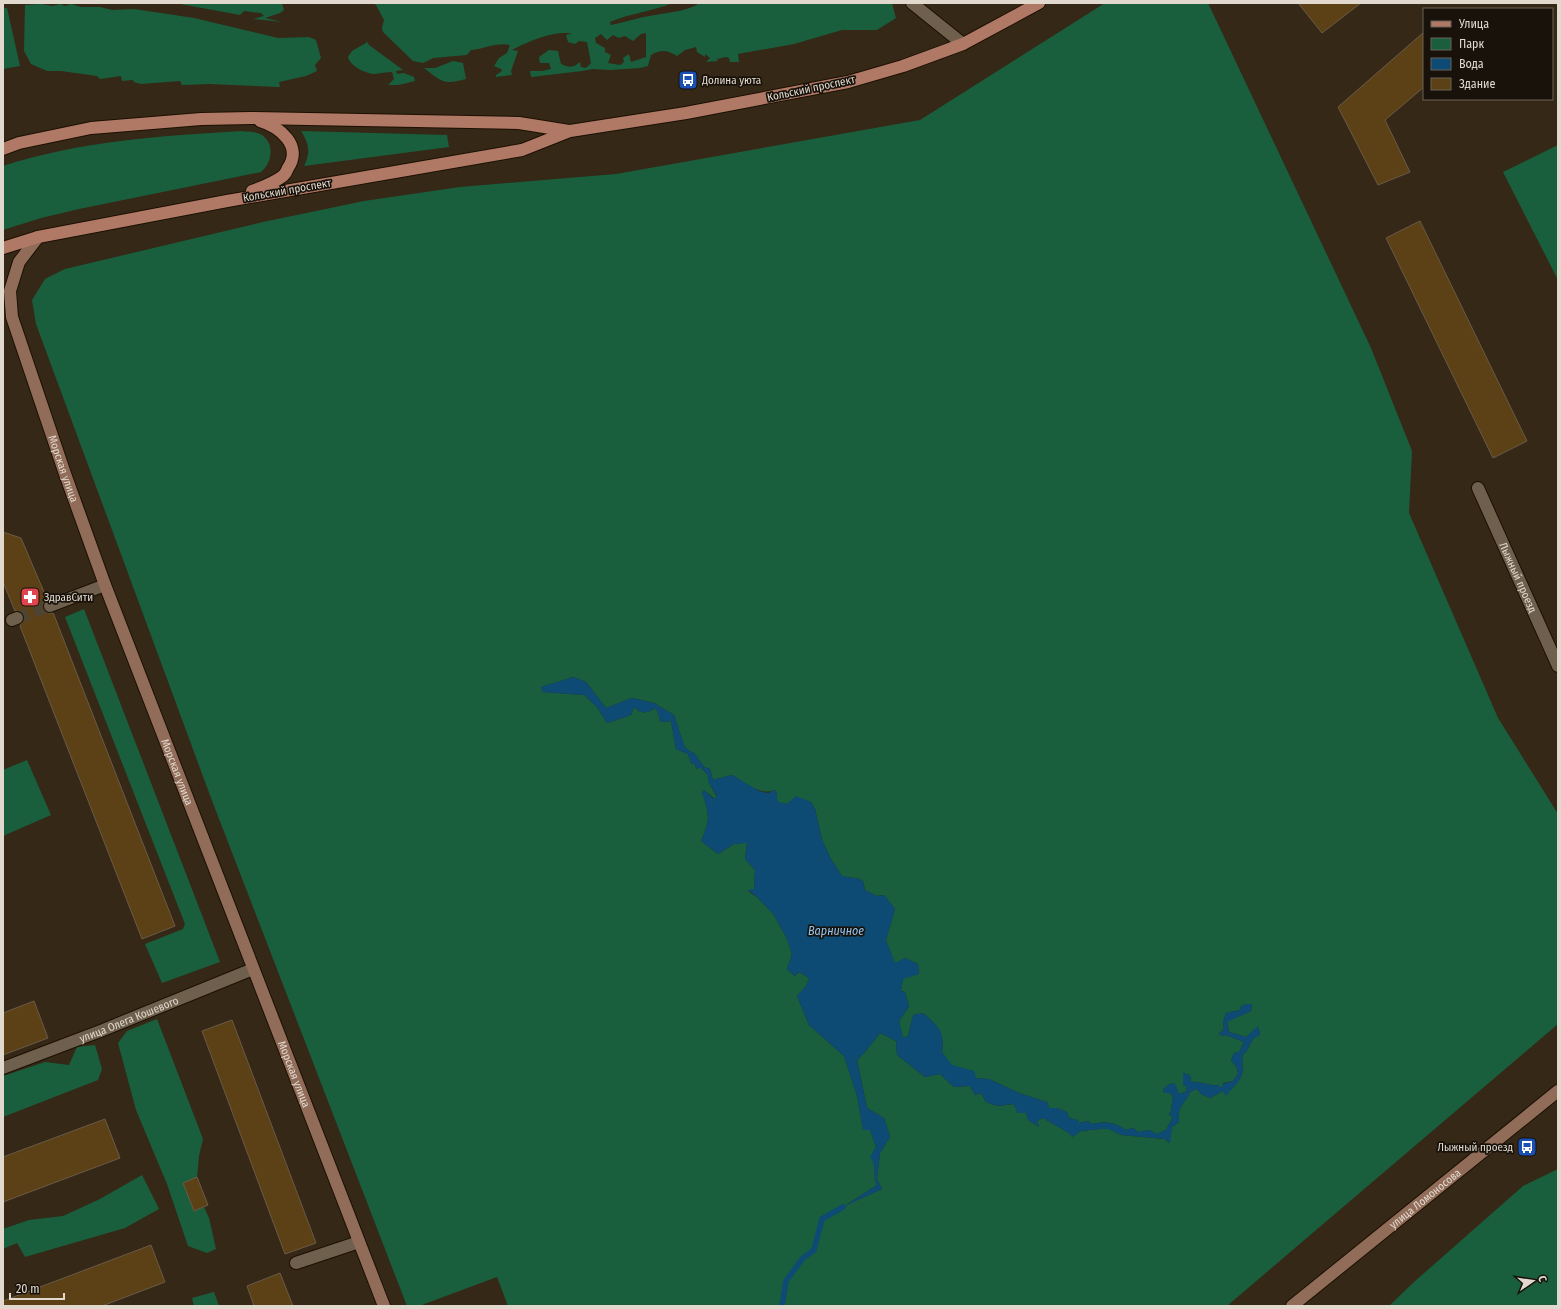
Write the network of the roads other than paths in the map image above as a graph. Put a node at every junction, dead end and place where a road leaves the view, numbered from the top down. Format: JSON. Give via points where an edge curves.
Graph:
{"nodes":[{"id":1,"x":912,"y":3,"type":"edge"},
{"id":2,"x":1039,"y":3,"type":"edge"},
{"id":3,"x":963,"y":44,"type":"junction"},
{"id":4,"x":251,"y":118,"type":"junction"},
{"id":5,"x":570,"y":131,"type":"junction"},
{"id":6,"x":3,"y":149,"type":"edge"},
{"id":7,"x":227,"y":200,"type":"junction"},
{"id":8,"x":38,"y":237,"type":"junction"},
{"id":9,"x":3,"y":248,"type":"edge"},
{"id":10,"x":8,"y":313,"type":"edge"},
{"id":11,"x":1478,"y":488,"type":"dead end"},
{"id":12,"x":105,"y":585,"type":"junction"},
{"id":13,"x":50,"y":606,"type":"tunnel mouth"},
{"id":14,"x":1558,"y":666,"type":"edge"},
{"id":15,"x":253,"y":969,"type":"junction"},
{"id":16,"x":3,"y":1068,"type":"edge"},
{"id":17,"x":1558,"y":1091,"type":"edge"},
{"id":18,"x":359,"y":1242,"type":"junction"},
{"id":19,"x":296,"y":1263,"type":"dead end"},
{"id":20,"x":384,"y":1306,"type":"edge"},
{"id":21,"x":1292,"y":1306,"type":"edge"}],
"edges":[{"from":1,"to":3,"type":"street"},
{"from":2,"to":3,"type":"main road","name":"Кольский проспект"},
{"from":3,"to":5,"type":"main road","name":"Кольский проспект","via":[[903,66],[848,82],[686,113]]},
{"from":4,"to":5,"type":"main road","name":"Кольский проспект","via":[[519,123]]},
{"from":4,"to":6,"type":"main road","name":"Кольский проспект","via":[[201,119],[91,128]]},
{"from":4,"to":7,"type":"main road","via":[[271,124],[281,132],[290,142],[293,151],[292,162],[284,175],[272,183]]},
{"from":5,"to":7,"type":"main road","name":"Кольский проспект","via":[[522,150]]},
{"from":7,"to":8,"type":"main road","name":"Кольский проспект"},
{"from":8,"to":9,"type":"main road","name":"Кольский проспект"},
{"from":8,"to":10,"type":"street","name":"Морская улица","via":[[19,262],[10,291]]},
{"from":10,"to":12,"type":"street","name":"Морская улица"},
{"from":11,"to":14,"type":"street","name":"Лыжный проезд"},
{"from":12,"to":13,"type":"street"},
{"from":12,"to":15,"type":"street","name":"Морская улица"},
{"from":15,"to":16,"type":"street","name":"улица Олега Кошевого"},
{"from":15,"to":18,"type":"street","name":"Морская улица"},
{"from":17,"to":21,"type":"street","name":"улица Ломоносова"},
{"from":18,"to":19,"type":"street"},
{"from":18,"to":20,"type":"street","name":"Морская улица"}]}
